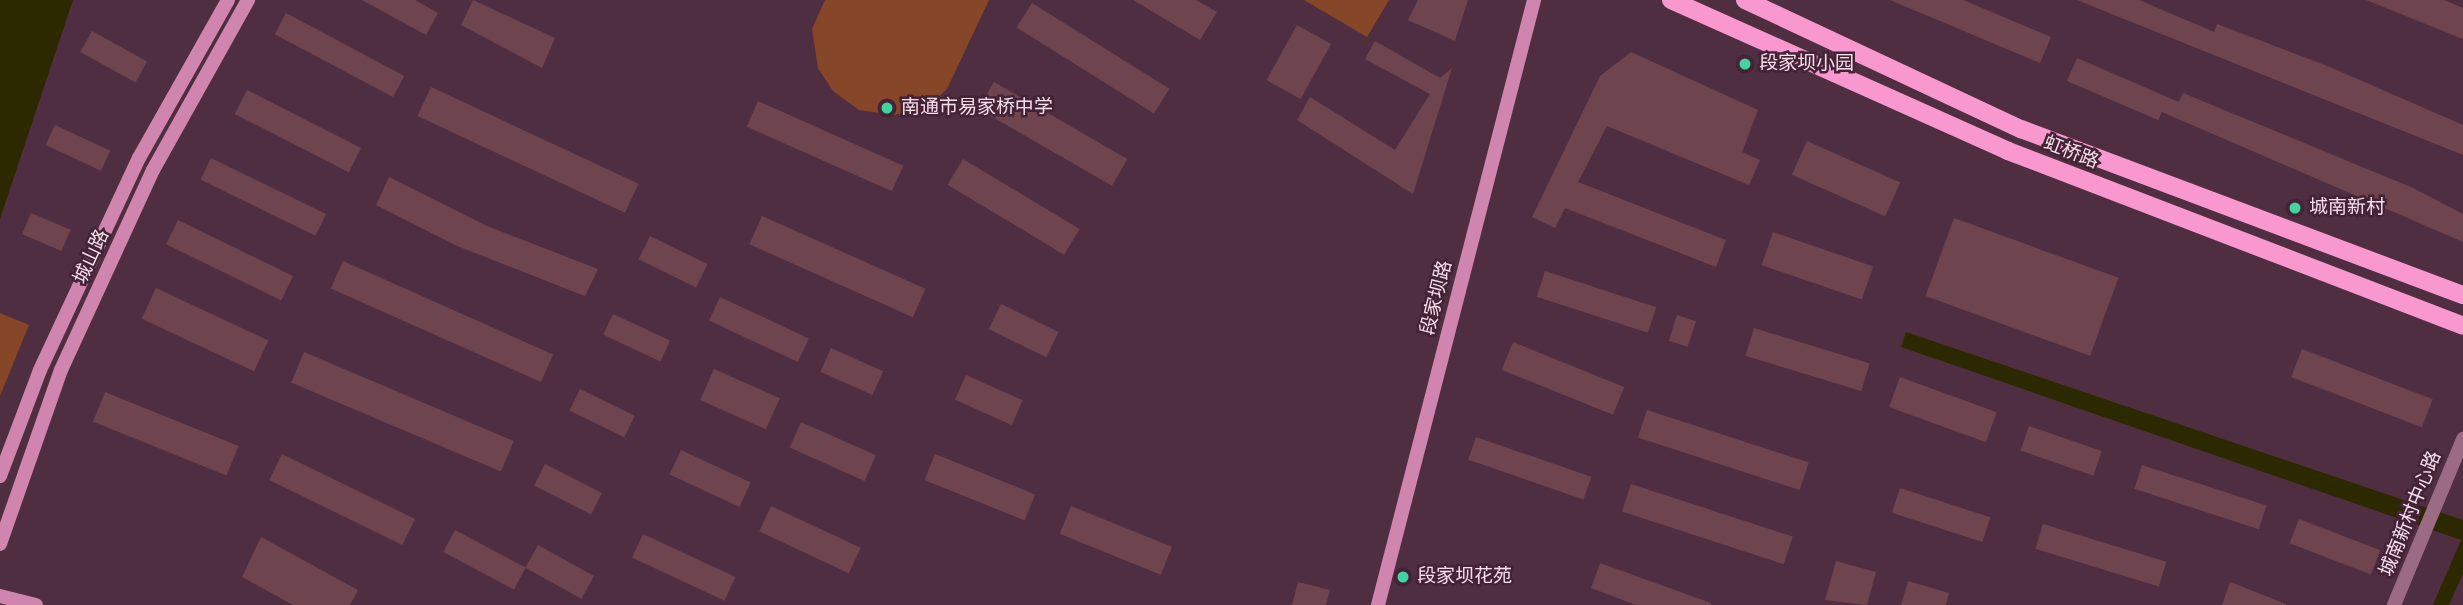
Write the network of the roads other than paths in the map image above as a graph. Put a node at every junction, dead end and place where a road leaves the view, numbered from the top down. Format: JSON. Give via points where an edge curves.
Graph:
{"nodes":[{"id":1,"x":228,"y":0,"type":"edge"},
{"id":2,"x":248,"y":0,"type":"edge"},
{"id":3,"x":1534,"y":0,"type":"edge"},
{"id":4,"x":1671,"y":0,"type":"edge"},
{"id":5,"x":1745,"y":0,"type":"edge"},
{"id":6,"x":2463,"y":295,"type":"edge"},
{"id":7,"x":2463,"y":326,"type":"edge"},
{"id":8,"x":2463,"y":439,"type":"edge"},
{"id":9,"x":0,"y":476,"type":"edge"},
{"id":10,"x":0,"y":544,"type":"edge"},
{"id":11,"x":0,"y":596,"type":"edge"},
{"id":12,"x":36,"y":605,"type":"edge"},
{"id":13,"x":1378,"y":605,"type":"edge"},
{"id":14,"x":2394,"y":605,"type":"edge"}],
"edges":[{"from":1,"to":9,"type":"main road","name":"城山路","via":[[139,158],[40,370]]},
{"from":2,"to":10,"type":"main road","name":"城山路","via":[[153,170],[78,333]]},
{"from":3,"to":13,"type":"main road","name":"段家坝路"},
{"from":4,"to":7,"type":"main road","name":"虹桥路","via":[[2008,151]]},
{"from":5,"to":6,"type":"main road","name":"虹桥路","via":[[2021,128]]},
{"from":8,"to":14,"type":"street","name":"城南新村中心路"},
{"from":11,"to":12,"type":"main road"}]}
